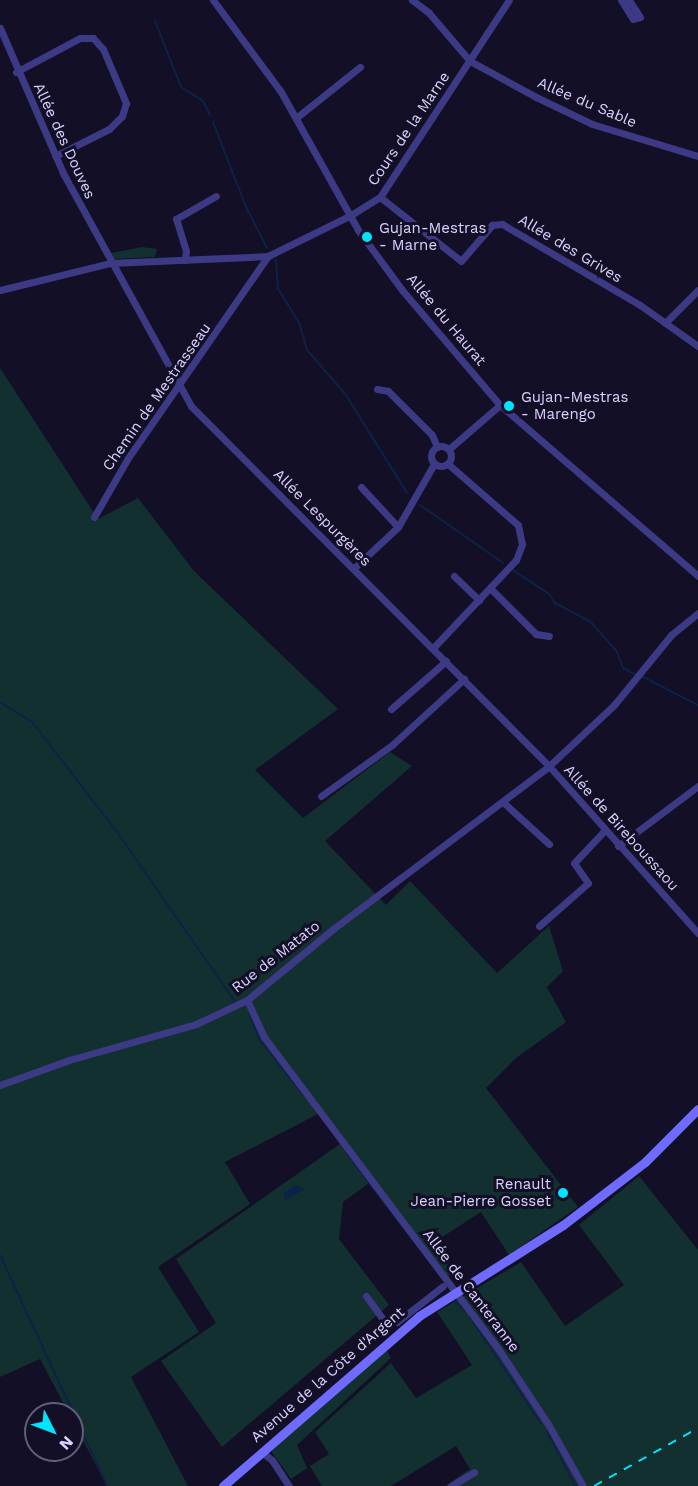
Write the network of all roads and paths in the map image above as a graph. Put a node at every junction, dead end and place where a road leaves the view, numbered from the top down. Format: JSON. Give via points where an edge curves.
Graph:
{"nodes":[{"id":1,"x":213,"y":0,"type":"edge"},
{"id":2,"x":412,"y":0,"type":"edge"},
{"id":3,"x":509,"y":0,"type":"edge"},
{"id":4,"x":621,"y":0,"type":"edge"},
{"id":5,"x":629,"y":0,"type":"edge"},
{"id":6,"x":0,"y":28,"type":"edge"},
{"id":7,"x":470,"y":60,"type":"junction"},
{"id":8,"x":360,"y":67,"type":"dead end"},
{"id":9,"x":16,"y":72,"type":"junction"},
{"id":10,"x":296,"y":118,"type":"junction"},
{"id":11,"x":55,"y":156,"type":"junction"},
{"id":12,"x":698,"y":156,"type":"edge"},
{"id":13,"x":216,"y":196,"type":"dead end"},
{"id":14,"x":380,"y":197,"type":"junction"},
{"id":15,"x":351,"y":215,"type":"junction"},
{"id":16,"x":268,"y":256,"type":"junction"},
{"id":17,"x":185,"y":260,"type":"junction"},
{"id":18,"x":110,"y":263,"type":"junction"},
{"id":19,"x":0,"y":290,"type":"edge"},
{"id":20,"x":698,"y":290,"type":"edge"},
{"id":21,"x":665,"y":323,"type":"junction"},
{"id":22,"x":698,"y":346,"type":"edge"},
{"id":23,"x":180,"y":387,"type":"junction"},
{"id":24,"x":378,"y":389,"type":"dead end"},
{"id":25,"x":500,"y":405,"type":"junction"},
{"id":26,"x":437,"y":447,"type":"junction"},
{"id":27,"x":449,"y":449,"type":"junction"},
{"id":28,"x":434,"y":464,"type":"junction"},
{"id":29,"x":448,"y":464,"type":"junction"},
{"id":30,"x":361,"y":487,"type":"dead end"},
{"id":31,"x":94,"y":517,"type":"dead end"},
{"id":32,"x":398,"y":527,"type":"junction"},
{"id":33,"x":354,"y":568,"type":"junction"},
{"id":34,"x":454,"y":576,"type":"dead end"},
{"id":35,"x":698,"y":576,"type":"edge"},
{"id":36,"x":490,"y":588,"type":"junction"},
{"id":37,"x":478,"y":600,"type":"junction"},
{"id":38,"x":698,"y":613,"type":"edge"},
{"id":39,"x":549,"y":636,"type":"dead end"},
{"id":40,"x":433,"y":648,"type":"junction"},
{"id":41,"x":446,"y":661,"type":"junction"},
{"id":42,"x":464,"y":679,"type":"junction"},
{"id":43,"x":391,"y":709,"type":"dead end"},
{"id":44,"x":549,"y":766,"type":"junction"},
{"id":45,"x":698,"y":786,"type":"edge"},
{"id":46,"x":321,"y":796,"type":"dead end"},
{"id":47,"x":504,"y":803,"type":"junction"},
{"id":48,"x":605,"y":830,"type":"junction"},
{"id":49,"x":549,"y":844,"type":"dead end"},
{"id":50,"x":618,"y":846,"type":"junction"},
{"id":51,"x":539,"y":926,"type":"dead end"},
{"id":52,"x":698,"y":933,"type":"edge"},
{"id":53,"x":247,"y":1000,"type":"junction"},
{"id":54,"x":0,"y":1085,"type":"edge"},
{"id":55,"x":698,"y":1109,"type":"edge"},
{"id":56,"x":443,"y":1286,"type":"dead end"},
{"id":57,"x":456,"y":1292,"type":"junction"},
{"id":58,"x":366,"y":1296,"type":"dead end"},
{"id":59,"x":400,"y":1326,"type":"junction"},
{"id":60,"x":262,"y":1452,"type":"junction"},
{"id":61,"x":474,"y":1472,"type":"dead end"},
{"id":62,"x":223,"y":1486,"type":"edge"},
{"id":63,"x":289,"y":1486,"type":"edge"},
{"id":64,"x":451,"y":1486,"type":"edge"},
{"id":65,"x":583,"y":1486,"type":"edge"}],
"edges":[{"from":1,"to":10,"type":"street","name":"Allée du Haurat"},
{"from":2,"to":7,"type":"street","via":[[429,13]]},
{"from":3,"to":7,"type":"street","name":"Cours de la Marne"},
{"from":4,"to":5,"type":"street","via":[[633,19],[640,17]]},
{"from":6,"to":9,"type":"street","name":"Allée des Douves"},
{"from":7,"to":12,"type":"street","name":"Allée du Sable","via":[[592,124]]},
{"from":7,"to":14,"type":"street","name":"Cours de la Marne"},
{"from":8,"to":10,"type":"street"},
{"from":9,"to":11,"type":"street","name":"Allée des Douves"},
{"from":9,"to":11,"type":"street","via":[[80,38],[93,38],[103,49],[126,103],[122,116],[109,129]]},
{"from":10,"to":15,"type":"street","name":"Allée du Haurat"},
{"from":11,"to":18,"type":"street","name":"Allée des Douves"},
{"from":13,"to":17,"type":"street","via":[[176,219]]},
{"from":14,"to":15,"type":"street","name":"Cours de la Marne"},
{"from":14,"to":21,"type":"street","name":"Allée des Grives","via":[[461,261],[492,225],[502,224]]},
{"from":15,"to":16,"type":"street","name":"Cours de la Marne"},
{"from":15,"to":25,"type":"street","name":"Allée du Haurat","via":[[402,290]]},
{"from":16,"to":17,"type":"street","name":"Cours de la Marne"},
{"from":16,"to":23,"type":"street","name":"Chemin de Mestrasseau"},
{"from":17,"to":18,"type":"street","name":"Cours de la Marne"},
{"from":18,"to":19,"type":"street","name":"Cours de la Marne"},
{"from":18,"to":23,"type":"street","name":"Allée Lespurgères"},
{"from":20,"to":21,"type":"street"},
{"from":21,"to":22,"type":"street","name":"Allée des Grives"},
{"from":23,"to":31,"type":"street","name":"Chemin de Mestrasseau","via":[[128,458]]},
{"from":23,"to":33,"type":"street","name":"Allée Lespurgères","via":[[201,417]]},
{"from":24,"to":26,"type":"street","via":[[388,391],[432,435]]},
{"from":25,"to":27,"type":"street"},
{"from":25,"to":35,"type":"street","name":"Allée du Haurat"},
{"from":26,"to":27,"type":"street"},
{"from":26,"to":28,"type":"street","via":[[431,456]]},
{"from":27,"to":29,"type":"street","via":[[452,455]]},
{"from":28,"to":29,"type":"street"},
{"from":28,"to":32,"type":"street"},
{"from":29,"to":36,"type":"street","via":[[518,525],[522,544],[509,567]]},
{"from":30,"to":32,"type":"street"},
{"from":32,"to":33,"type":"street"},
{"from":33,"to":40,"type":"street","name":"Allée Lespurgères"},
{"from":34,"to":37,"type":"street"},
{"from":36,"to":37,"type":"street"},
{"from":36,"to":39,"type":"street","via":[[536,634]]},
{"from":37,"to":40,"type":"street"},
{"from":38,"to":44,"type":"street","name":"Rue de Matato","via":[[671,635],[614,705]]},
{"from":40,"to":41,"type":"street","name":"Allée Lespurgères"},
{"from":41,"to":42,"type":"street","name":"Allée Lespurgères"},
{"from":41,"to":43,"type":"street"},
{"from":42,"to":44,"type":"street","name":"Allée Lespurgères"},
{"from":42,"to":46,"type":"street","via":[[392,745]]},
{"from":44,"to":47,"type":"street","name":"Rue de Matato"},
{"from":44,"to":48,"type":"street","name":"Allée de Bireboussaou"},
{"from":45,"to":50,"type":"street"},
{"from":47,"to":49,"type":"street"},
{"from":47,"to":53,"type":"street","name":"Rue de Matato","via":[[333,929]]},
{"from":48,"to":50,"type":"street","name":"Allée de Bireboussaou"},
{"from":48,"to":51,"type":"street","via":[[574,863],[588,883]]},
{"from":50,"to":52,"type":"street","name":"Allée de Bireboussaou"},
{"from":53,"to":54,"type":"street","name":"Rue de Matato","via":[[195,1024],[69,1059]]},
{"from":53,"to":57,"type":"street","name":"Allée de Canteranne","via":[[264,1036]]},
{"from":55,"to":57,"type":"main road","name":"Avenue de la Côte d'Argent","via":[[661,1148],[604,1195],[549,1236]]},
{"from":56,"to":59,"type":"street"},
{"from":57,"to":59,"type":"main road","name":"Avenue de la Côte d'Argent"},
{"from":57,"to":65,"type":"street","name":"Allée de Canteranne","via":[[543,1416]]},
{"from":58,"to":59,"type":"street","via":[[385,1322]]},
{"from":59,"to":60,"type":"main road","name":"Avenue de la Côte d'Argent"},
{"from":60,"to":62,"type":"main road","name":"Avenue de la Côte d'Argent"},
{"from":60,"to":63,"type":"street"},
{"from":61,"to":64,"type":"street"}]}
